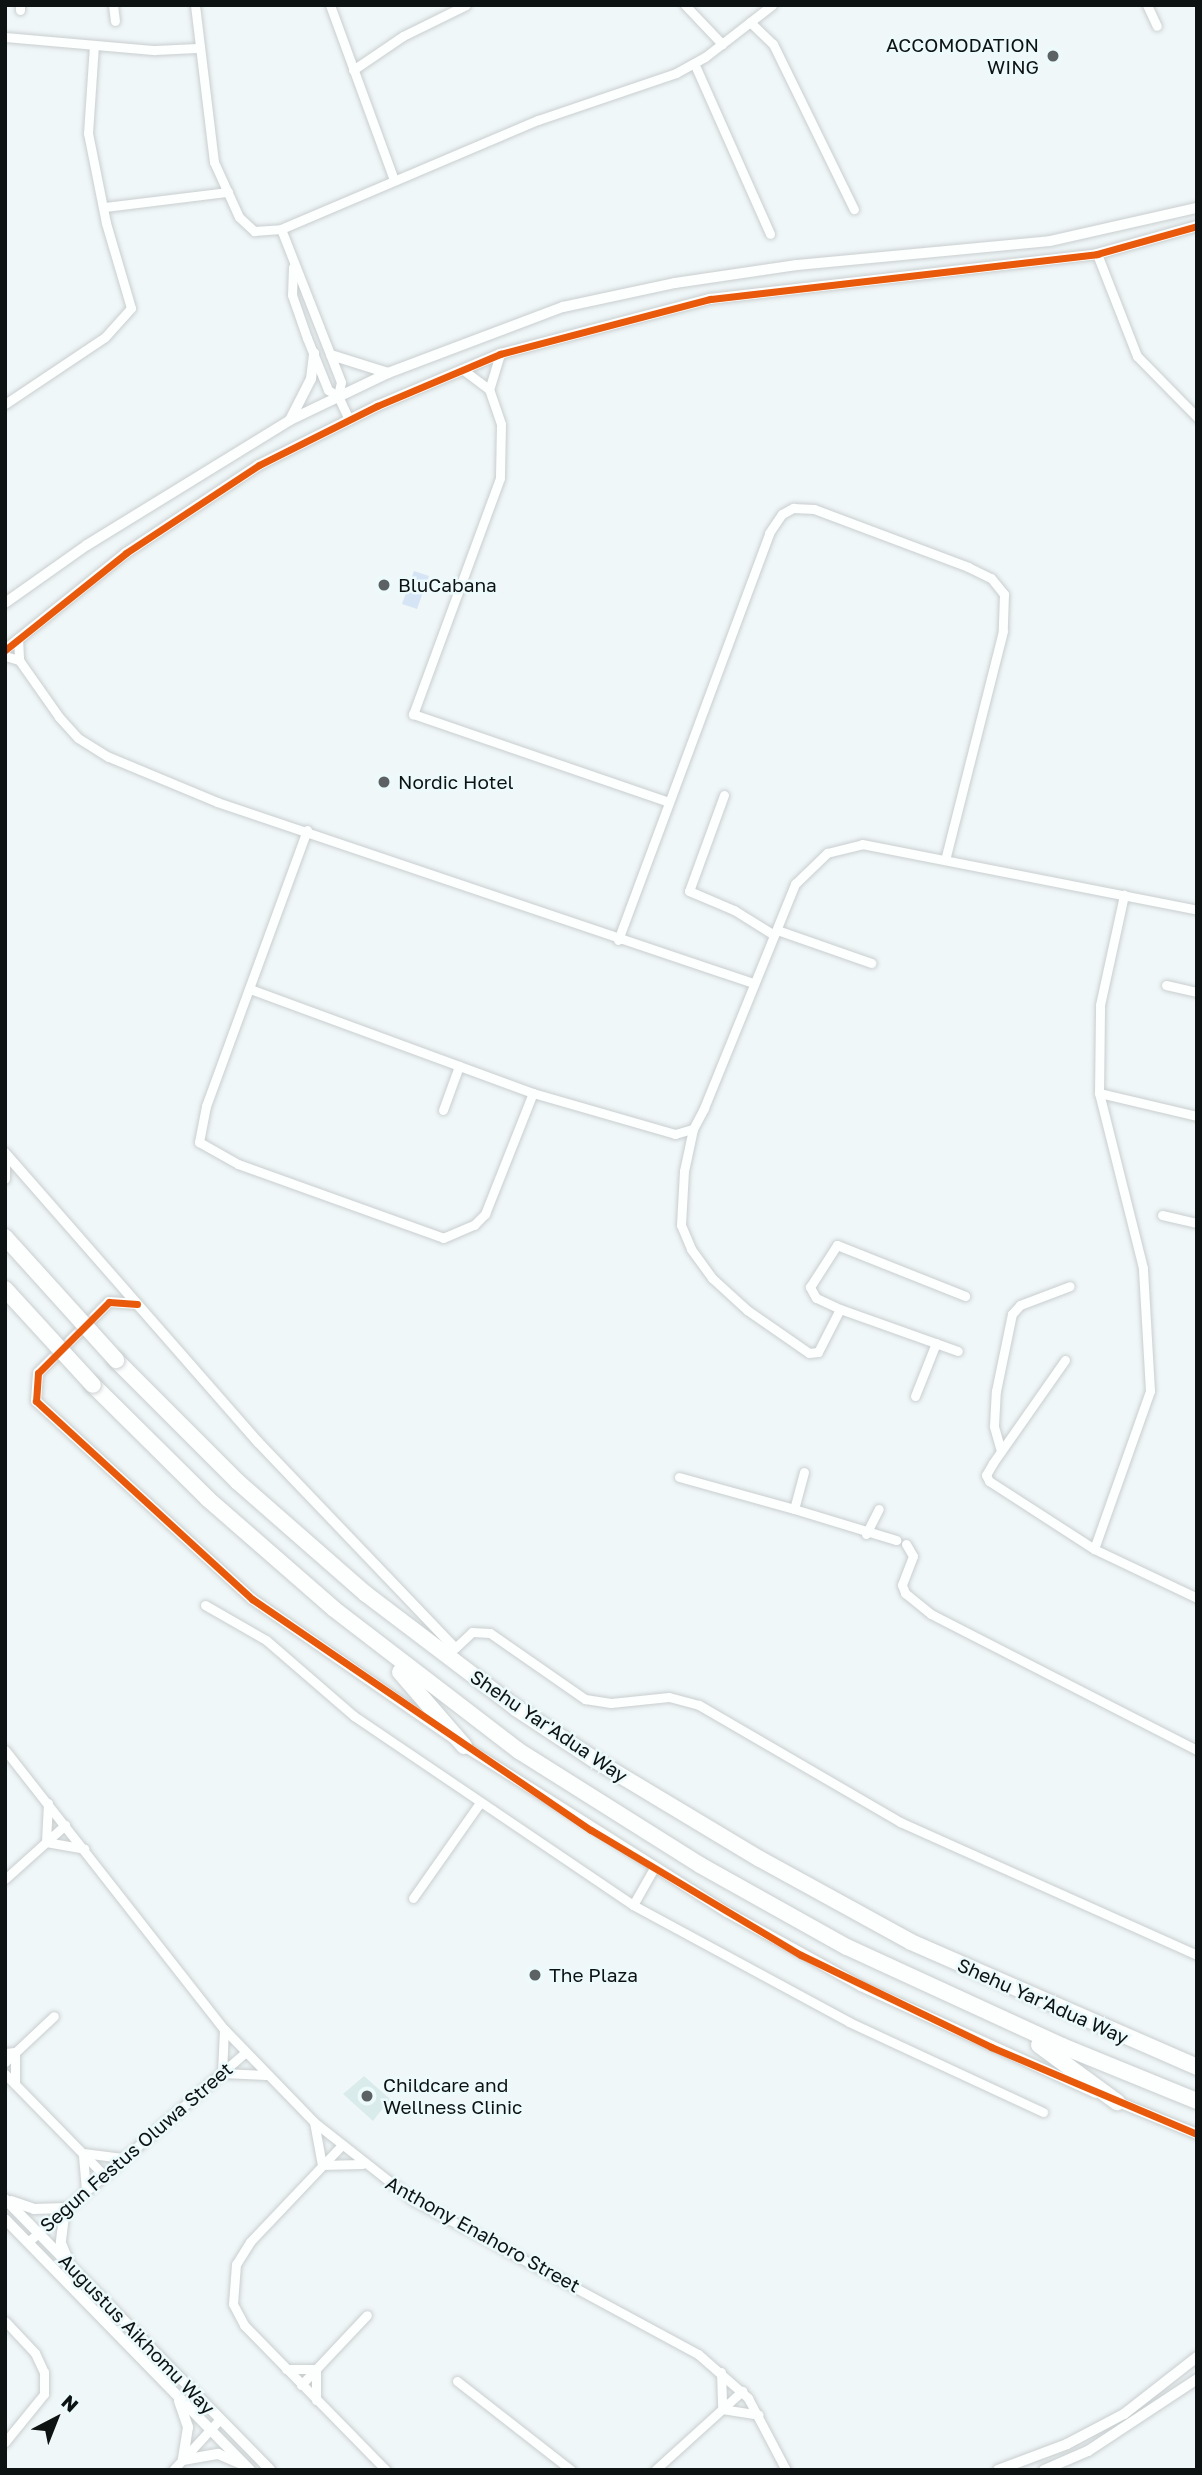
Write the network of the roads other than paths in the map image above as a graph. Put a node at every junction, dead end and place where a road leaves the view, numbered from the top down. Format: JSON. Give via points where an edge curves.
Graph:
{"nodes":[{"id":1,"x":113,"y":5,"type":"edge"},
{"id":2,"x":195,"y":5,"type":"edge"},
{"id":3,"x":330,"y":5,"type":"edge"},
{"id":4,"x":466,"y":5,"type":"edge"},
{"id":5,"x":685,"y":5,"type":"edge"},
{"id":6,"x":772,"y":5,"type":"edge"},
{"id":7,"x":1147,"y":5,"type":"edge"},
{"id":8,"x":115,"y":21,"type":"dead end"},
{"id":9,"x":750,"y":22,"type":"junction"},
{"id":10,"x":1157,"y":26,"type":"dead end"},
{"id":11,"x":5,"y":37,"type":"edge"},
{"id":12,"x":722,"y":44,"type":"junction"},
{"id":13,"x":94,"y":46,"type":"junction"},
{"id":14,"x":197,"y":48,"type":"junction"},
{"id":15,"x":694,"y":63,"type":"junction"},
{"id":16,"x":353,"y":70,"type":"junction"},
{"id":17,"x":394,"y":180,"type":"junction"},
{"id":18,"x":228,"y":192,"type":"junction"},
{"id":19,"x":105,"y":207,"type":"junction"},
{"id":20,"x":1197,"y":208,"type":"edge"},
{"id":21,"x":854,"y":209,"type":"dead end"},
{"id":22,"x":1197,"y":226,"type":"edge"},
{"id":23,"x":281,"y":229,"type":"junction"},
{"id":24,"x":770,"y":234,"type":"dead end"},
{"id":25,"x":1097,"y":254,"type":"junction"},
{"id":26,"x":293,"y":267,"type":"junction"},
{"id":27,"x":314,"y":353,"type":"junction"},
{"id":28,"x":500,"y":354,"type":"junction"},
{"id":29,"x":331,"y":355,"type":"junction"},
{"id":30,"x":462,"y":369,"type":"junction"},
{"id":31,"x":388,"y":373,"type":"junction"},
{"id":32,"x":489,"y":389,"type":"junction"},
{"id":33,"x":338,"y":396,"type":"junction"},
{"id":34,"x":5,"y":404,"type":"edge"},
{"id":35,"x":1197,"y":417,"type":"edge"},
{"id":36,"x":349,"y":419,"type":"junction"},
{"id":37,"x":290,"y":420,"type":"junction"},
{"id":38,"x":5,"y":603,"type":"edge"},
{"id":39,"x":19,"y":638,"type":"junction"},
{"id":40,"x":5,"y":650,"type":"edge"},
{"id":41,"x":5,"y":656,"type":"edge"},
{"id":42,"x":19,"y":660,"type":"junction"},
{"id":43,"x":723,"y":795,"type":"dead end"},
{"id":44,"x":668,"y":802,"type":"junction"},
{"id":45,"x":307,"y":831,"type":"junction"},
{"id":46,"x":946,"y":857,"type":"junction"},
{"id":47,"x":1124,"y":895,"type":"junction"},
{"id":48,"x":1197,"y":910,"type":"edge"},
{"id":49,"x":776,"y":933,"type":"junction"},
{"id":50,"x":618,"y":940,"type":"junction"},
{"id":51,"x":871,"y":963,"type":"dead end"},
{"id":52,"x":753,"y":984,"type":"junction"},
{"id":53,"x":1166,"y":985,"type":"dead end"},
{"id":54,"x":250,"y":989,"type":"junction"},
{"id":55,"x":1197,"y":992,"type":"edge"},
{"id":56,"x":459,"y":1066,"type":"junction"},
{"id":57,"x":533,"y":1093,"type":"junction"},
{"id":58,"x":1099,"y":1093,"type":"junction"},
{"id":59,"x":443,"y":1110,"type":"dead end"},
{"id":60,"x":1197,"y":1116,"type":"edge"},
{"id":61,"x":693,"y":1129,"type":"junction"},
{"id":62,"x":5,"y":1155,"type":"edge"},
{"id":63,"x":5,"y":1179,"type":"edge"},
{"id":64,"x":1162,"y":1215,"type":"dead end"},
{"id":65,"x":1197,"y":1223,"type":"edge"},
{"id":66,"x":5,"y":1237,"type":"edge"},
{"id":67,"x":1070,"y":1286,"type":"dead end"},
{"id":68,"x":5,"y":1289,"type":"edge"},
{"id":69,"x":964,"y":1296,"type":"dead end"},
{"id":70,"x":137,"y":1304,"type":"junction"},
{"id":71,"x":840,"y":1309,"type":"junction"},
{"id":72,"x":936,"y":1343,"type":"junction"},
{"id":73,"x":958,"y":1351,"type":"dead end"},
{"id":74,"x":1065,"y":1360,"type":"dead end"},
{"id":75,"x":915,"y":1396,"type":"dead end"},
{"id":76,"x":1001,"y":1451,"type":"junction"},
{"id":77,"x":804,"y":1472,"type":"dead end"},
{"id":78,"x":679,"y":1478,"type":"dead end"},
{"id":79,"x":794,"y":1509,"type":"junction"},
{"id":80,"x":879,"y":1509,"type":"dead end"},
{"id":81,"x":866,"y":1534,"type":"junction"},
{"id":82,"x":1094,"y":1549,"type":"junction"},
{"id":83,"x":1197,"y":1598,"type":"edge"},
{"id":84,"x":205,"y":1605,"type":"dead end"},
{"id":85,"x":365,"y":1635,"type":"junction"},
{"id":86,"x":455,"y":1648,"type":"junction"},
{"id":87,"x":516,"y":1708,"type":"junction"},
{"id":88,"x":464,"y":1746,"type":"junction"},
{"id":89,"x":5,"y":1750,"type":"edge"},
{"id":90,"x":1197,"y":1750,"type":"edge"},
{"id":91,"x":48,"y":1803,"type":"junction"},
{"id":92,"x":479,"y":1804,"type":"junction"},
{"id":93,"x":65,"y":1825,"type":"junction"},
{"id":94,"x":46,"y":1842,"type":"junction"},
{"id":95,"x":84,"y":1849,"type":"junction"},
{"id":96,"x":654,"y":1868,"type":"junction"},
{"id":97,"x":5,"y":1879,"type":"edge"},
{"id":98,"x":413,"y":1898,"type":"dead end"},
{"id":99,"x":633,"y":1905,"type":"junction"},
{"id":100,"x":1197,"y":1955,"type":"edge"},
{"id":101,"x":993,"y":2015,"type":"junction"},
{"id":102,"x":54,"y":2016,"type":"dead end"},
{"id":103,"x":224,"y":2029,"type":"junction"},
{"id":104,"x":10,"y":2052,"type":"edge"},
{"id":105,"x":246,"y":2053,"type":"junction"},
{"id":106,"x":5,"y":2062,"type":"edge"},
{"id":107,"x":1197,"y":2067,"type":"edge"},
{"id":108,"x":222,"y":2073,"type":"junction"},
{"id":109,"x":5,"y":2074,"type":"edge"},
{"id":110,"x":266,"y":2075,"type":"junction"},
{"id":111,"x":15,"y":2084,"type":"junction"},
{"id":112,"x":1197,"y":2101,"type":"edge"},
{"id":113,"x":1117,"y":2102,"type":"junction"},
{"id":114,"x":1042,"y":2112,"type":"dead end"},
{"id":115,"x":314,"y":2122,"type":"junction"},
{"id":116,"x":1197,"y":2134,"type":"edge"},
{"id":117,"x":341,"y":2146,"type":"junction"},
{"id":118,"x":83,"y":2153,"type":"junction"},
{"id":119,"x":123,"y":2158,"type":"junction"},
{"id":120,"x":362,"y":2164,"type":"junction"},
{"id":121,"x":322,"y":2165,"type":"junction"},
{"id":122,"x":103,"y":2175,"type":"junction"},
{"id":123,"x":86,"y":2190,"type":"junction"},
{"id":124,"x":5,"y":2198,"type":"edge"},
{"id":125,"x":65,"y":2208,"type":"junction"},
{"id":126,"x":5,"y":2219,"type":"edge"},
{"id":127,"x":37,"y":2232,"type":"junction"},
{"id":128,"x":28,"y":2242,"type":"junction"},
{"id":129,"x":72,"y":2268,"type":"junction"},
{"id":130,"x":367,"y":2315,"type":"dead end"},
{"id":131,"x":5,"y":2321,"type":"edge"},
{"id":132,"x":1197,"y":2357,"type":"edge"},
{"id":133,"x":316,"y":2369,"type":"junction"},
{"id":134,"x":286,"y":2370,"type":"junction"},
{"id":135,"x":721,"y":2372,"type":"junction"},
{"id":136,"x":1197,"y":2379,"type":"edge"},
{"id":137,"x":457,"y":2381,"type":"dead end"},
{"id":138,"x":301,"y":2385,"type":"junction"},
{"id":139,"x":174,"y":2391,"type":"junction"},
{"id":140,"x":742,"y":2391,"type":"junction"},
{"id":141,"x":316,"y":2400,"type":"junction"},
{"id":142,"x":722,"y":2409,"type":"junction"},
{"id":143,"x":759,"y":2415,"type":"junction"},
{"id":144,"x":220,"y":2419,"type":"junction"},
{"id":145,"x":212,"y":2430,"type":"junction"},
{"id":146,"x":5,"y":2442,"type":"edge"},
{"id":147,"x":183,"y":2460,"type":"junction"},
{"id":148,"x":1068,"y":2460,"type":"junction"},
{"id":149,"x":1013,"y":2467,"type":"edge"},
{"id":150,"x":249,"y":2468,"type":"edge"},
{"id":151,"x":173,"y":2470,"type":"edge"},
{"id":152,"x":270,"y":2470,"type":"edge"},
{"id":153,"x":386,"y":2470,"type":"edge"},
{"id":154,"x":571,"y":2470,"type":"edge"},
{"id":155,"x":655,"y":2470,"type":"edge"},
{"id":156,"x":786,"y":2470,"type":"edge"},
{"id":157,"x":998,"y":2470,"type":"edge"},
{"id":158,"x":1044,"y":2470,"type":"edge"},
{"id":159,"x":1056,"y":2470,"type":"edge"}],
"edges":[{"from":1,"to":8,"type":"street"},
{"from":2,"to":14,"type":"street"},
{"from":3,"to":16,"type":"street"},
{"from":4,"to":16,"type":"street","via":[[402,36]]},
{"from":5,"to":12,"type":"street"},
{"from":6,"to":9,"type":"street"},
{"from":7,"to":10,"type":"street"},
{"from":9,"to":12,"type":"street"},
{"from":9,"to":21,"type":"street","via":[[773,44]]},
{"from":11,"to":13,"type":"street"},
{"from":12,"to":15,"type":"street"},
{"from":13,"to":14,"type":"street"},
{"from":13,"to":19,"type":"street","via":[[88,132]]},
{"from":14,"to":18,"type":"street","via":[[204,71],[214,162]]},
{"from":15,"to":17,"type":"street","via":[[538,120]]},
{"from":15,"to":24,"type":"street"},
{"from":16,"to":17,"type":"street"},
{"from":17,"to":23,"type":"street"},
{"from":18,"to":19,"type":"street"},
{"from":18,"to":23,"type":"street","via":[[239,216],[254,231]]},
{"from":19,"to":34,"type":"street","via":[[131,308],[105,337]]},
{"from":20,"to":31,"type":"street","via":[[1050,241],[797,265],[675,283],[563,307]]},
{"from":22,"to":25,"type":"street"},
{"from":23,"to":26,"type":"street"},
{"from":25,"to":28,"type":"street","via":[[710,299]]},
{"from":25,"to":35,"type":"street","via":[[1137,356]]},
{"from":26,"to":27,"type":"street","via":[[292,295]]},
{"from":26,"to":29,"type":"street"},
{"from":27,"to":33,"type":"street","via":[[328,390]]},
{"from":27,"to":37,"type":"street","via":[[311,379]]},
{"from":28,"to":30,"type":"street"},
{"from":28,"to":32,"type":"street"},
{"from":29,"to":31,"type":"street"},
{"from":29,"to":33,"type":"street","via":[[341,382]]},
{"from":30,"to":32,"type":"street"},
{"from":30,"to":36,"type":"street"},
{"from":31,"to":33,"type":"street"},
{"from":32,"to":44,"type":"street","via":[[500,424],[500,478],[414,714]]},
{"from":33,"to":36,"type":"street"},
{"from":33,"to":37,"type":"street"},
{"from":36,"to":39,"type":"street","via":[[260,465],[126,553]]},
{"from":37,"to":38,"type":"street","via":[[87,545]]},
{"from":39,"to":40,"type":"street"},
{"from":39,"to":42,"type":"street"},
{"from":41,"to":42,"type":"street"},
{"from":42,"to":45,"type":"street","via":[[59,717],[78,737],[109,757],[217,802]]},
{"from":43,"to":49,"type":"street","via":[[689,891]]},
{"from":44,"to":46,"type":"street","via":[[769,533],[786,512],[807,508],[968,567],[991,578],[1004,594],[1003,632]]},
{"from":44,"to":50,"type":"street"},
{"from":45,"to":50,"type":"street"},
{"from":45,"to":54,"type":"street"},
{"from":46,"to":47,"type":"street"},
{"from":46,"to":49,"type":"street","via":[[862,844],[827,853],[795,884]]},
{"from":47,"to":48,"type":"street"},
{"from":47,"to":58,"type":"street","via":[[1100,1005]]},
{"from":49,"to":51,"type":"street"},
{"from":49,"to":52,"type":"street"},
{"from":50,"to":52,"type":"street"},
{"from":52,"to":61,"type":"street"},
{"from":53,"to":55,"type":"street"},
{"from":54,"to":56,"type":"street"},
{"from":54,"to":57,"type":"street","via":[[206,1106],[199,1142],[238,1164],[443,1238],[474,1226],[485,1214]]},
{"from":56,"to":57,"type":"street"},
{"from":56,"to":59,"type":"street"},
{"from":57,"to":61,"type":"street","via":[[664,1134]]},
{"from":58,"to":60,"type":"street"},
{"from":58,"to":82,"type":"street","via":[[1143,1268],[1151,1351],[1150,1391]]},
{"from":61,"to":71,"type":"street","via":[[684,1171],[681,1225],[712,1278],[747,1310],[809,1353],[818,1352]]},
{"from":62,"to":63,"type":"street"},
{"from":62,"to":70,"type":"street"},
{"from":64,"to":65,"type":"street"},
{"from":66,"to":87,"type":"highway","name":"Shehu Yar'Adua Way","bridge":true,"via":[[116,1360],[307,1544]]},
{"from":67,"to":76,"type":"street","via":[[1020,1305],[1012,1314],[996,1391],[994,1426]]},
{"from":68,"to":85,"type":"highway","name":"Shehu Yar'Adua Way","bridge":true,"via":[[208,1499]]},
{"from":69,"to":71,"type":"street","via":[[837,1245],[810,1287],[816,1298]]},
{"from":70,"to":86,"type":"street","via":[[258,1442]]},
{"from":70,"to":88,"type":"street","via":[[109,1302],[44,1365],[34,1387],[40,1407],[251,1599]]},
{"from":71,"to":72,"type":"street"},
{"from":72,"to":73,"type":"street"},
{"from":72,"to":75,"type":"street"},
{"from":74,"to":76,"type":"street"},
{"from":76,"to":82,"type":"street","via":[[986,1475],[989,1481]]},
{"from":77,"to":79,"type":"street"},
{"from":78,"to":79,"type":"street"},
{"from":79,"to":81,"type":"street"},
{"from":80,"to":81,"type":"street"},
{"from":81,"to":90,"type":"street","via":[[901,1542],[913,1556],[902,1585],[905,1593],[931,1614]]},
{"from":82,"to":83,"type":"street"},
{"from":84,"to":92,"type":"street","via":[[265,1640],[355,1716]]},
{"from":85,"to":88,"type":"highway"},
{"from":85,"to":101,"type":"highway","name":"Shehu Yar'Adua Way","via":[[519,1751],[700,1864],[847,1947]]},
{"from":86,"to":87,"type":"highway"},
{"from":86,"to":100,"type":"street","via":[[472,1632],[490,1633],[585,1699],[611,1703],[669,1697],[699,1705],[900,1822]]},
{"from":87,"to":107,"type":"highway","name":"Shehu Yar'Adua Way","via":[[681,1814],[911,1942]]},
{"from":88,"to":96,"type":"street"},
{"from":89,"to":91,"type":"street","name":"Anthony Enahoro Street"},
{"from":91,"to":93,"type":"street","name":"Anthony Enahoro Street"},
{"from":91,"to":94,"type":"street"},
{"from":92,"to":98,"type":"street"},
{"from":92,"to":99,"type":"street"},
{"from":93,"to":94,"type":"street"},
{"from":93,"to":95,"type":"street","name":"Anthony Enahoro Street"},
{"from":94,"to":95,"type":"street"},
{"from":94,"to":97,"type":"street"},
{"from":95,"to":103,"type":"street","name":"Anthony Enahoro Street"},
{"from":96,"to":99,"type":"street"},
{"from":96,"to":113,"type":"street","via":[[861,1986]]},
{"from":99,"to":114,"type":"street","via":[[849,2022]]},
{"from":101,"to":112,"type":"highway","name":"Shehu Yar'Adua Way"},
{"from":101,"to":113,"type":"highway"},
{"from":102,"to":104,"type":"street"},
{"from":103,"to":105,"type":"street","name":"Anthony Enahoro Street"},
{"from":103,"to":108,"type":"street"},
{"from":104,"to":106,"type":"street"},
{"from":104,"to":111,"type":"street"},
{"from":105,"to":108,"type":"street","name":"Segun Festus Oluwa Street"},
{"from":105,"to":110,"type":"street","name":"Anthony Enahoro Street"},
{"from":108,"to":110,"type":"street"},
{"from":108,"to":119,"type":"street","name":"Segun Festus Oluwa Street"},
{"from":109,"to":111,"type":"street"},
{"from":110,"to":115,"type":"street","name":"Anthony Enahoro Street"},
{"from":111,"to":118,"type":"street"},
{"from":113,"to":116,"type":"street"},
{"from":115,"to":117,"type":"street","name":"Anthony Enahoro Street"},
{"from":115,"to":121,"type":"street"},
{"from":117,"to":120,"type":"street","name":"Anthony Enahoro Street"},
{"from":117,"to":121,"type":"street"},
{"from":118,"to":119,"type":"street"},
{"from":118,"to":122,"type":"street"},
{"from":118,"to":123,"type":"street"},
{"from":119,"to":122,"type":"street","name":"Segun Festus Oluwa Street"},
{"from":120,"to":121,"type":"street"},
{"from":120,"to":135,"type":"street","name":"Anthony Enahoro Street","via":[[413,2200],[668,2336]]},
{"from":121,"to":134,"type":"street","via":[[250,2242],[236,2264],[231,2284],[233,2304],[244,2325]]},
{"from":122,"to":123,"type":"street","name":"Segun Festus Oluwa Street"},
{"from":123,"to":125,"type":"street","name":"Segun Festus Oluwa Street"},
{"from":124,"to":125,"type":"street","via":[[34,2209]]},
{"from":124,"to":127,"type":"street","name":"Augustus Aikhomu Way"},
{"from":125,"to":127,"type":"street","name":"Segun Festus Oluwa Street"},
{"from":125,"to":129,"type":"street","via":[[61,2243]]},
{"from":126,"to":128,"type":"street","name":"Augustus Aikhomu Way"},
{"from":127,"to":128,"type":"street","name":"Segun Festus Oluwa Street"},
{"from":127,"to":129,"type":"street","name":"Augustus Aikhomu Way"},
{"from":128,"to":139,"type":"street","name":"Augustus Aikhomu Way"},
{"from":129,"to":144,"type":"street","name":"Augustus Aikhomu Way"},
{"from":130,"to":133,"type":"street"},
{"from":131,"to":146,"type":"street","via":[[34,2353],[44,2372],[44,2394]]},
{"from":132,"to":149,"type":"street","via":[[1124,2414]]},
{"from":133,"to":134,"type":"street"},
{"from":133,"to":138,"type":"street"},
{"from":133,"to":141,"type":"street"},
{"from":134,"to":138,"type":"street"},
{"from":135,"to":140,"type":"street","name":"Anthony Enahoro Street"},
{"from":135,"to":142,"type":"street"},
{"from":136,"to":148,"type":"street"},
{"from":137,"to":154,"type":"street"},
{"from":138,"to":141,"type":"street"},
{"from":139,"to":145,"type":"street","name":"Augustus Aikhomu Way"},
{"from":139,"to":147,"type":"street","via":[[188,2427]]},
{"from":140,"to":142,"type":"street"},
{"from":140,"to":143,"type":"street","name":"Anthony Enahoro Street"},
{"from":141,"to":153,"type":"street"},
{"from":142,"to":143,"type":"street"},
{"from":142,"to":155,"type":"street"},
{"from":143,"to":156,"type":"street","name":"Anthony Enahoro Street"},
{"from":144,"to":145,"type":"street"},
{"from":144,"to":152,"type":"street","name":"Augustus Aikhomu Way"},
{"from":145,"to":147,"type":"street"},
{"from":145,"to":150,"type":"street","name":"Augustus Aikhomu Way"},
{"from":147,"to":150,"type":"street","via":[[218,2455]]},
{"from":147,"to":151,"type":"street"},
{"from":148,"to":158,"type":"street"},
{"from":148,"to":159,"type":"street"},
{"from":149,"to":157,"type":"street"}]}
